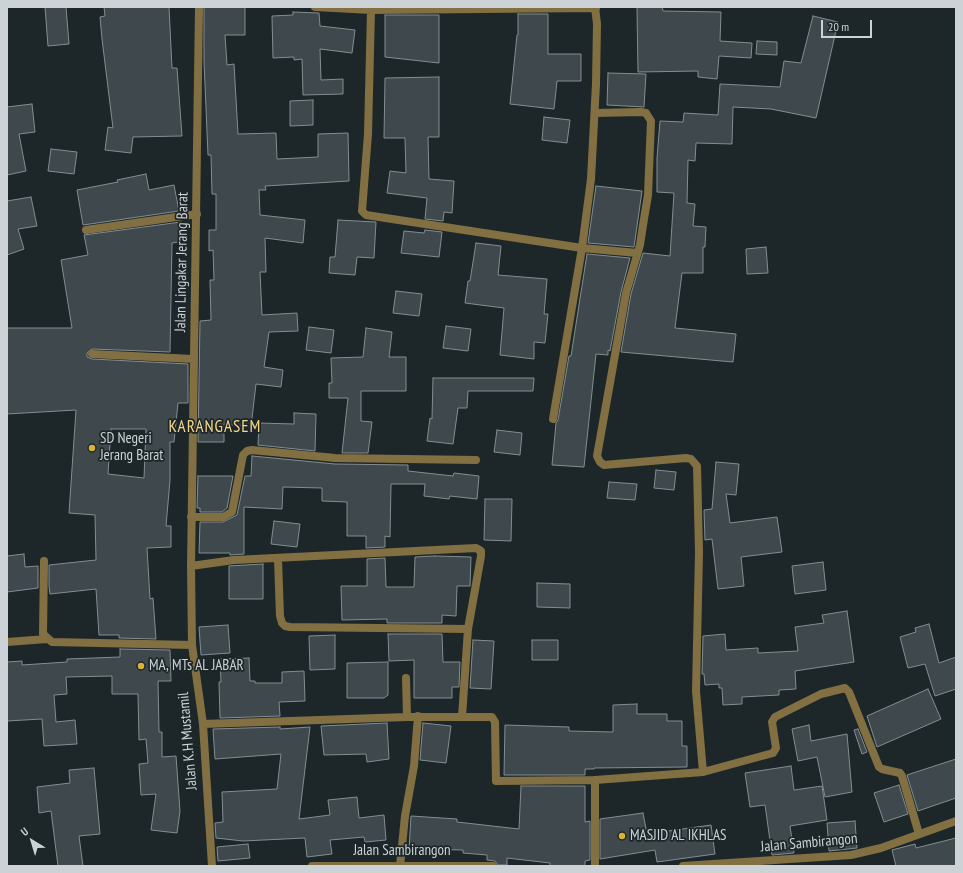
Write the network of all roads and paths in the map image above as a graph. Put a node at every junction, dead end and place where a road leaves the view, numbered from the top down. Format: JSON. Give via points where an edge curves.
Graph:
{"nodes":[{"id":1,"x":199,"y":7,"type":"edge"},
{"id":2,"x":315,"y":7,"type":"edge"},
{"id":3,"x":596,"y":7,"type":"edge"},
{"id":4,"x":371,"y":10,"type":"junction"},
{"id":5,"x":595,"y":113,"type":"junction"},
{"id":6,"x":197,"y":214,"type":"junction"},
{"id":7,"x":86,"y":230,"type":"dead end"},
{"id":8,"x":582,"y":248,"type":"junction"},
{"id":9,"x":637,"y":252,"type":"junction"},
{"id":10,"x":92,"y":354,"type":"dead end"},
{"id":11,"x":193,"y":359,"type":"junction"},
{"id":12,"x":553,"y":419,"type":"dead end"},
{"id":13,"x":476,"y":460,"type":"dead end"},
{"id":14,"x":191,"y":518,"type":"junction"},
{"id":15,"x":278,"y":559,"type":"junction"},
{"id":16,"x":44,"y":561,"type":"dead end"},
{"id":17,"x":191,"y":566,"type":"junction"},
{"id":18,"x":468,"y":629,"type":"junction"},
{"id":19,"x":47,"y":639,"type":"junction"},
{"id":20,"x":7,"y":642,"type":"edge"},
{"id":21,"x":192,"y":645,"type":"junction"},
{"id":22,"x":406,"y":678,"type":"dead end"},
{"id":23,"x":418,"y":716,"type":"junction"},
{"id":24,"x":407,"y":717,"type":"junction"},
{"id":25,"x":462,"y":717,"type":"junction"},
{"id":26,"x":202,"y":724,"type":"junction"},
{"id":27,"x":703,"y":772,"type":"junction"},
{"id":28,"x":595,"y":780,"type":"junction"},
{"id":29,"x":956,"y":821,"type":"edge"},
{"id":30,"x":919,"y":834,"type":"junction"},
{"id":31,"x":212,"y":866,"type":"edge"},
{"id":32,"x":312,"y":866,"type":"edge"},
{"id":33,"x":400,"y":866,"type":"edge"},
{"id":34,"x":493,"y":866,"type":"edge"},
{"id":35,"x":595,"y":866,"type":"edge"},
{"id":36,"x":683,"y":866,"type":"edge"}],
"edges":[{"from":1,"to":6,"type":"street","name":"Jalan Lingakar Jerang Barat"},
{"from":2,"to":4,"type":"street"},
{"from":3,"to":4,"type":"street"},
{"from":3,"to":5,"type":"street"},
{"from":4,"to":8,"type":"street","via":[[368,134],[362,211],[366,215],[378,218]]},
{"from":5,"to":8,"type":"street","via":[[591,179]]},
{"from":5,"to":9,"type":"street","via":[[641,112],[646,113],[651,121],[648,195]]},
{"from":6,"to":7,"type":"street"},
{"from":6,"to":11,"type":"street","name":"Jalan Lingakar Jerang Barat"},
{"from":8,"to":9,"type":"street"},
{"from":8,"to":12,"type":"street"},
{"from":9,"to":27,"type":"street","via":[[626,293],[597,456],[604,465],[686,458],[697,466],[699,552],[696,691]]},
{"from":10,"to":11,"type":"street"},
{"from":11,"to":14,"type":"street","name":"Jalan Lingakar Jerang Barat"},
{"from":13,"to":14,"type":"street","via":[[335,458],[247,451],[243,455],[232,512],[223,517]]},
{"from":14,"to":17,"type":"street","name":"Jalan K.H Mustamil"},
{"from":15,"to":17,"type":"street","via":[[234,560]]},
{"from":15,"to":18,"type":"street","via":[[280,616],[285,626]]},
{"from":15,"to":18,"type":"street","via":[[478,549],[481,556]]},
{"from":16,"to":19,"type":"street","via":[[43,634]]},
{"from":17,"to":21,"type":"street","name":"Jalan K.H Mustamil"},
{"from":18,"to":25,"type":"street"},
{"from":19,"to":20,"type":"street"},
{"from":19,"to":21,"type":"street","via":[[52,642]]},
{"from":21,"to":26,"type":"street","name":"Jalan K.H Mustamil"},
{"from":22,"to":24,"type":"street"},
{"from":23,"to":24,"type":"street"},
{"from":23,"to":25,"type":"street"},
{"from":23,"to":33,"type":"street"},
{"from":24,"to":26,"type":"street"},
{"from":25,"to":28,"type":"street","via":[[494,718],[496,781]]},
{"from":26,"to":31,"type":"street","name":"Jalan K.H Mustamil"},
{"from":27,"to":28,"type":"street"},
{"from":27,"to":30,"type":"street","via":[[773,753],[776,748],[772,722],[775,717],[821,694],[845,688],[849,692],[879,767],[900,773],[902,776]]},
{"from":28,"to":35,"type":"street"},
{"from":29,"to":30,"type":"street","name":"Jalan Sambirangon"},
{"from":30,"to":36,"type":"street","name":"Jalan Sambirangon","via":[[881,848],[851,855]]},
{"from":32,"to":33,"type":"street","name":"Jalan Sambirangon"},
{"from":33,"to":34,"type":"street","name":"Jalan Sambirangon"}]}
